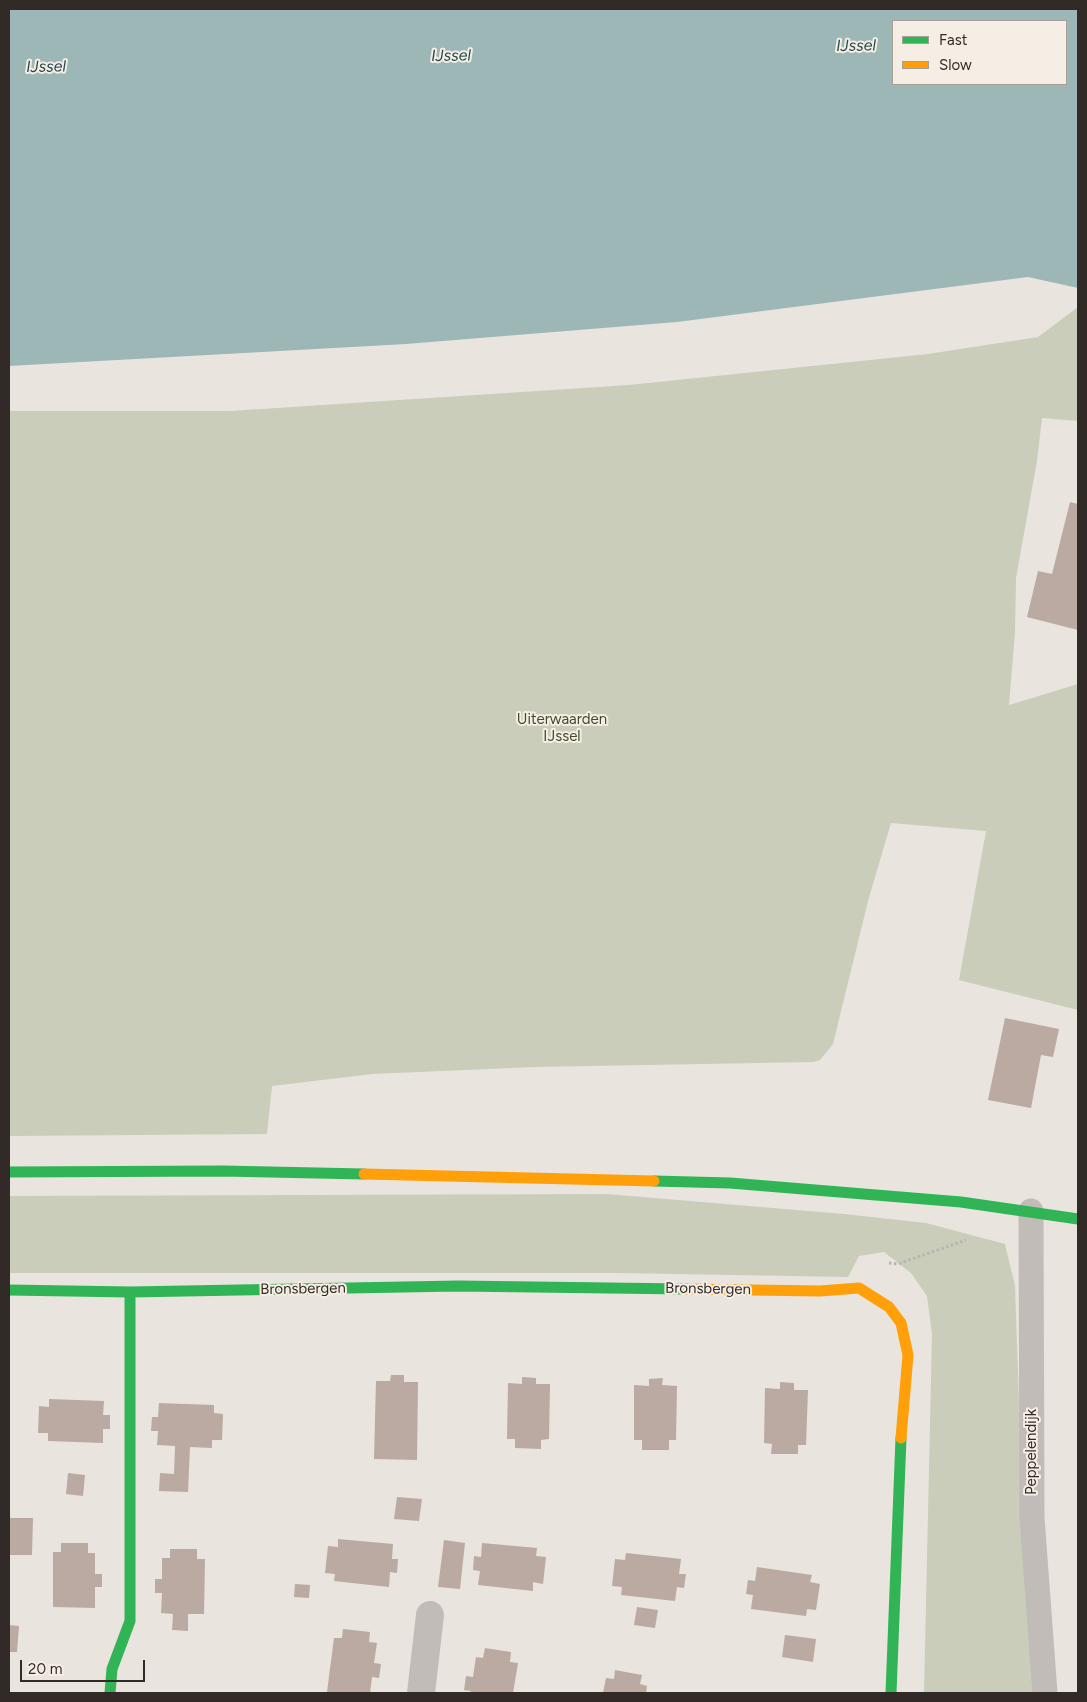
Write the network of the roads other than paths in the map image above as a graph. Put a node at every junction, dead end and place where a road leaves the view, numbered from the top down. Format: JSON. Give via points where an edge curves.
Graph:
{"nodes":[{"id":1,"x":9,"y":1172,"type":"edge"},
{"id":2,"x":1031,"y":1211,"type":"junction"},
{"id":3,"x":1078,"y":1219,"type":"edge"},
{"id":4,"x":9,"y":1290,"type":"edge"},
{"id":5,"x":130,"y":1292,"type":"junction"},
{"id":6,"x":430,"y":1615,"type":"dead end"},
{"id":7,"x":110,"y":1693,"type":"edge"},
{"id":8,"x":421,"y":1693,"type":"edge"},
{"id":9,"x":891,"y":1693,"type":"edge"},
{"id":10,"x":1045,"y":1693,"type":"edge"}],
"edges":[{"from":1,"to":2,"type":"street","via":[[223,1171],[730,1182]]},
{"from":2,"to":3,"type":"street"},
{"from":2,"to":10,"type":"lane","name":"Peppelendijk","via":[[1032,1518]]},
{"from":4,"to":5,"type":"street","name":"Bronsbergen"},
{"from":5,"to":7,"type":"street","via":[[130,1621],[112,1668]]},
{"from":5,"to":9,"type":"street","name":"Bronsbergen","via":[[458,1286],[820,1291],[858,1288],[890,1307],[900,1323],[908,1355],[902,1419]]},
{"from":6,"to":8,"type":"street"}]}
